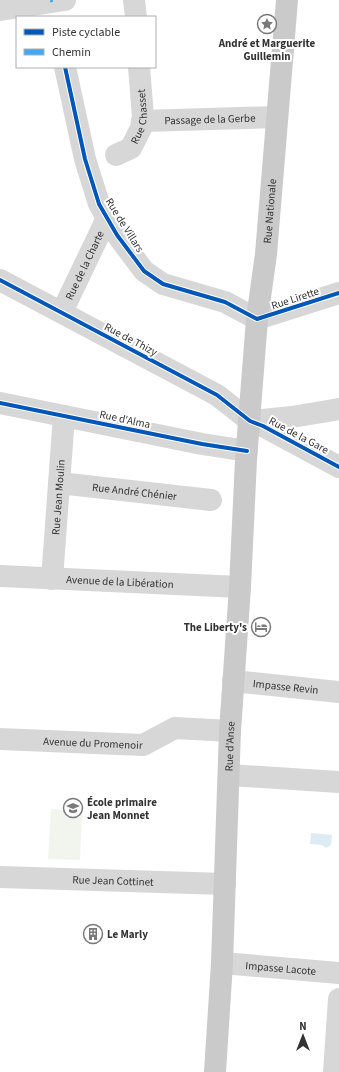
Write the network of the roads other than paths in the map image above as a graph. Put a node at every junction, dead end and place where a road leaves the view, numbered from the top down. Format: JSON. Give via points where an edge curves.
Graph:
{"nodes":[{"id":1,"x":134,"y":0,"type":"edge"},
{"id":2,"x":287,"y":0,"type":"edge"},
{"id":3,"x":57,"y":6,"type":"edge"},
{"id":4,"x":0,"y":10,"type":"edge"},
{"id":5,"x":136,"y":16,"type":"edge"},
{"id":6,"x":65,"y":68,"type":"edge"},
{"id":7,"x":139,"y":68,"type":"edge"},
{"id":8,"x":277,"y":116,"type":"junction"},
{"id":9,"x":142,"y":120,"type":"junction"},
{"id":10,"x":116,"y":155,"type":"dead end"},
{"id":11,"x":107,"y":218,"type":"junction"},
{"id":12,"x":0,"y":280,"type":"edge"},
{"id":13,"x":339,"y":294,"type":"edge"},
{"id":14,"x":62,"y":312,"type":"junction"},
{"id":15,"x":257,"y":320,"type":"junction"},
{"id":16,"x":0,"y":403,"type":"edge"},
{"id":17,"x":339,"y":409,"type":"edge"},
{"id":18,"x":64,"y":416,"type":"junction"},
{"id":19,"x":250,"y":421,"type":"junction"},
{"id":20,"x":247,"y":451,"type":"junction"},
{"id":21,"x":339,"y":467,"type":"edge"},
{"id":22,"x":59,"y":483,"type":"junction"},
{"id":23,"x":211,"y":500,"type":"dead end"},
{"id":24,"x":0,"y":576,"type":"edge"},
{"id":25,"x":52,"y":579,"type":"junction"},
{"id":26,"x":240,"y":587,"type":"junction"},
{"id":27,"x":233,"y":681,"type":"junction"},
{"id":28,"x":339,"y":692,"type":"edge"},
{"id":29,"x":230,"y":731,"type":"junction"},
{"id":30,"x":0,"y":739,"type":"edge"},
{"id":31,"x":229,"y":775,"type":"junction"},
{"id":32,"x":339,"y":782,"type":"edge"},
{"id":33,"x":0,"y":877,"type":"edge"},
{"id":34,"x":225,"y":884,"type":"junction"},
{"id":35,"x":222,"y":963,"type":"junction"},
{"id":36,"x":339,"y":974,"type":"edge"},
{"id":37,"x":339,"y":999,"type":"edge"},
{"id":38,"x":215,"y":1072,"type":"edge"},
{"id":39,"x":334,"y":1072,"type":"edge"}],
"edges":[{"from":1,"to":5,"type":"street"},
{"from":2,"to":8,"type":"main road","name":"Rue Nationale"},
{"from":3,"to":4,"type":"street"},
{"from":6,"to":11,"type":"street","name":"Rue de Villars","via":[[85,159],[99,204]]},
{"from":7,"to":9,"type":"street","name":"Rue Chasset"},
{"from":8,"to":9,"type":"street","name":"Passage de la Gerbe"},
{"from":8,"to":15,"type":"main road","name":"Rue Nationale","via":[[266,254]]},
{"from":9,"to":10,"type":"street","name":"Rue Chasset","via":[[131,148]]},
{"from":11,"to":14,"type":"street","name":"Rue de la Charte"},
{"from":11,"to":15,"type":"street","name":"Rue de Villars","via":[[144,272],[163,284],[225,302]]},
{"from":12,"to":14,"type":"street","name":"Rue de Thizy"},
{"from":13,"to":15,"type":"street","name":"Rue Lirette"},
{"from":14,"to":19,"type":"street","name":"Rue de Thizy","via":[[218,395]]},
{"from":15,"to":19,"type":"main road","name":"Rue Nationale"},
{"from":16,"to":18,"type":"street","name":"Rue d'Alma"},
{"from":17,"to":19,"type":"street"},
{"from":18,"to":20,"type":"street","name":"Rue d'Alma"},
{"from":18,"to":22,"type":"street","name":"Rue Jean Moulin"},
{"from":19,"to":20,"type":"main road","name":"Rue d'Anse"},
{"from":19,"to":21,"type":"street","name":"Rue de la Gare"},
{"from":20,"to":26,"type":"main road","name":"Rue d'Anse"},
{"from":22,"to":23,"type":"street","name":"Rue André Chénier"},
{"from":22,"to":25,"type":"street","name":"Rue Jean Moulin"},
{"from":24,"to":25,"type":"street","name":"Avenue de la Libération"},
{"from":25,"to":26,"type":"street","name":"Avenue de la Libération"},
{"from":26,"to":27,"type":"main road","name":"Rue d'Anse"},
{"from":27,"to":28,"type":"street","name":"Impasse Revin"},
{"from":27,"to":29,"type":"main road","name":"Rue d'Anse"},
{"from":29,"to":30,"type":"street","name":"Avenue du Promenoir","via":[[175,728],[143,745]]},
{"from":29,"to":31,"type":"main road","name":"Rue d'Anse"},
{"from":31,"to":32,"type":"street"},
{"from":31,"to":34,"type":"main road","name":"Rue d'Anse"},
{"from":33,"to":34,"type":"street","name":"Rue Jean Cottinet"},
{"from":34,"to":35,"type":"main road","name":"Rue d'Anse"},
{"from":35,"to":36,"type":"street","name":"Impasse Lacote"},
{"from":35,"to":38,"type":"main road","name":"Rue d'Anse"},
{"from":37,"to":39,"type":"street"}]}
